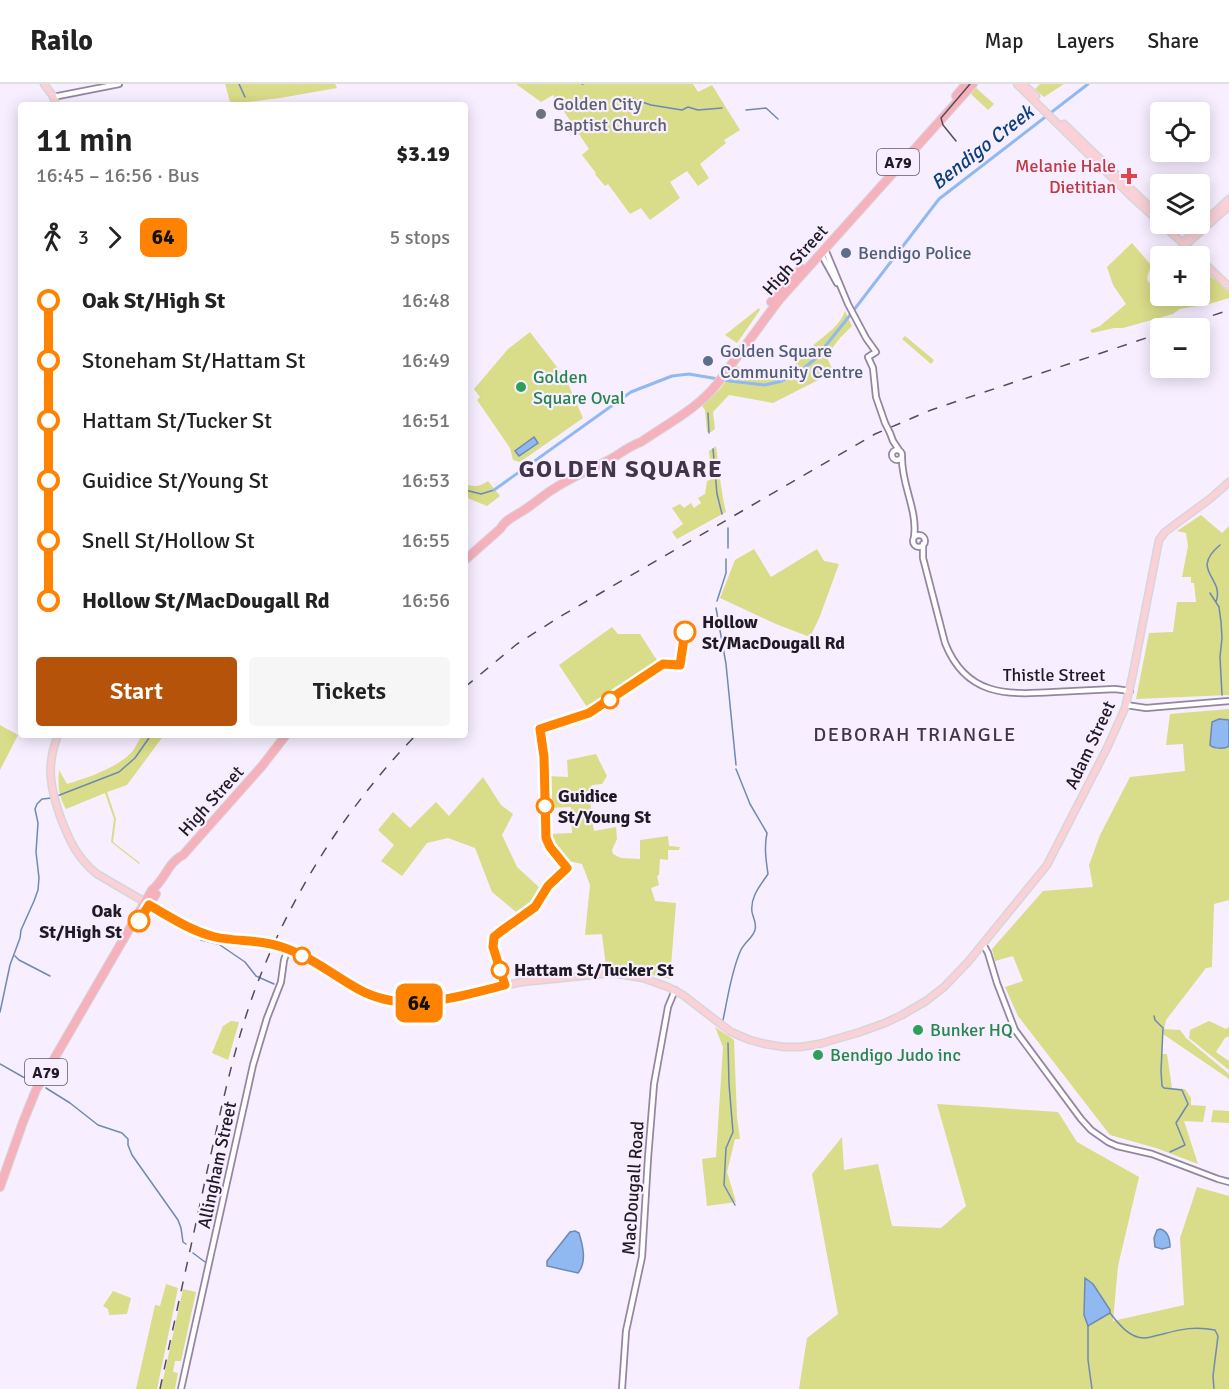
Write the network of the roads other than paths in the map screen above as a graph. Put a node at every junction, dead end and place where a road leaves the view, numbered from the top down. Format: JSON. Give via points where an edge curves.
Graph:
{"nodes":[{"id":1,"x":44,"y":84,"type":"edge"},
{"id":2,"x":118,"y":84,"type":"edge"},
{"id":3,"x":966,"y":84,"type":"edge"},
{"id":4,"x":973,"y":84,"type":"edge"},
{"id":5,"x":1017,"y":84,"type":"edge"},
{"id":6,"x":1023,"y":84,"type":"edge"},
{"id":7,"x":53,"y":97,"type":"junction"},
{"id":8,"x":957,"y":99,"type":"junction"},
{"id":9,"x":55,"y":102,"type":"edge"},
{"id":10,"x":1046,"y":109,"type":"junction"},
{"id":11,"x":1053,"y":116,"type":"junction"},
{"id":12,"x":1229,"y":199,"type":"edge"},
{"id":13,"x":1229,"y":206,"type":"edge"},
{"id":14,"x":1150,"y":208,"type":"edge"},
{"id":15,"x":1178,"y":234,"type":"edge"},
{"id":16,"x":1183,"y":242,"type":"junction"},
{"id":17,"x":1187,"y":246,"type":"edge"},
{"id":18,"x":822,"y":250,"type":"junction"},
{"id":19,"x":1210,"y":269,"type":"edge"},
{"id":20,"x":1229,"y":287,"type":"edge"},
{"id":21,"x":893,"y":441,"type":"junction"},
{"id":22,"x":899,"y":450,"type":"junction"},
{"id":23,"x":893,"y":452,"type":"junction"},
{"id":24,"x":902,"y":457,"type":"junction"},
{"id":25,"x":895,"y":460,"type":"junction"},
{"id":26,"x":902,"y":470,"type":"junction"},
{"id":27,"x":1229,"y":482,"type":"edge"},
{"id":28,"x":914,"y":522,"type":"junction"},
{"id":29,"x":921,"y":535,"type":"junction"},
{"id":30,"x":914,"y":537,"type":"junction"},
{"id":31,"x":924,"y":544,"type":"junction"},
{"id":32,"x":916,"y":546,"type":"junction"},
{"id":33,"x":468,"y":557,"type":"edge"},
{"id":34,"x":923,"y":558,"type":"junction"},
{"id":35,"x":1130,"y":691,"type":"junction"},
{"id":36,"x":1229,"y":701,"type":"edge"},
{"id":37,"x":1126,"y":705,"type":"junction"},
{"id":38,"x":59,"y":738,"type":"edge"},
{"id":39,"x":284,"y":738,"type":"edge"},
{"id":40,"x":289,"y":738,"type":"edge"},
{"id":41,"x":262,"y":766,"type":"junction"},
{"id":42,"x":147,"y":904,"type":"junction"},
{"id":43,"x":982,"y":946,"type":"junction"},
{"id":44,"x":288,"y":949,"type":"junction"},
{"id":45,"x":675,"y":990,"type":"junction"},
{"id":46,"x":1229,"y":1182,"type":"edge"},
{"id":47,"x":0,"y":1187,"type":"edge"},
{"id":48,"x":181,"y":1389,"type":"edge"},
{"id":49,"x":622,"y":1389,"type":"edge"}],
"edges":[{"from":1,"to":7,"type":"main road"},
{"from":2,"to":7,"type":"street"},
{"from":3,"to":8,"type":"highway","name":"High Street","number":"A79"},
{"from":4,"to":8,"type":"highway","name":"High Street","number":"A79"},
{"from":5,"to":10,"type":"main road"},
{"from":6,"to":10,"type":"main road"},
{"from":7,"to":9,"type":"main road"},
{"from":8,"to":18,"type":"highway","name":"High Street","number":"A79"},
{"from":10,"to":11,"type":"main road"},
{"from":11,"to":14,"type":"main road"},
{"from":11,"to":16,"type":"main road","via":[[1133,198]]},
{"from":12,"to":16,"type":"main road"},
{"from":13,"to":16,"type":"main road","via":[[1190,241]]},
{"from":15,"to":16,"type":"main road"},
{"from":16,"to":17,"type":"main road"},
{"from":18,"to":21,"type":"street","bridge":true,"via":[[876,352],[868,357],[876,397]]},
{"from":18,"to":33,"type":"highway","name":"High Street","number":"A79","via":[[777,298],[716,384],[633,445],[558,486]]},
{"from":19,"to":20,"type":"main road"},
{"from":21,"to":22,"type":"street"},
{"from":21,"to":23,"type":"street"},
{"from":22,"to":23,"type":"street"},
{"from":22,"to":24,"type":"street"},
{"from":23,"to":25,"type":"street"},
{"from":24,"to":25,"type":"street"},
{"from":24,"to":26,"type":"street"},
{"from":25,"to":26,"type":"street"},
{"from":26,"to":28,"type":"street"},
{"from":27,"to":35,"type":"main road","name":"Adam Street","via":[[1161,536]]},
{"from":28,"to":29,"type":"street"},
{"from":28,"to":30,"type":"street"},
{"from":29,"to":30,"type":"street"},
{"from":29,"to":31,"type":"street"},
{"from":30,"to":32,"type":"street"},
{"from":31,"to":32,"type":"street"},
{"from":31,"to":34,"type":"street","name":"Thistle Street"},
{"from":32,"to":34,"type":"street","name":"Thistle Street"},
{"from":34,"to":35,"type":"street","name":"Thistle Street","via":[[946,646],[957,665],[974,681],[1014,694]]},
{"from":35,"to":37,"type":"main road","name":"Adam Street"},
{"from":36,"to":37,"type":"street","via":[[1146,708]]},
{"from":37,"to":43,"type":"main road","name":"Adam Street","via":[[1047,865]]},
{"from":38,"to":42,"type":"main road","name":"Adam Street","via":[[53,788],[71,844],[97,874]]},
{"from":39,"to":41,"type":"highway","name":"High Street","number":"A79"},
{"from":40,"to":41,"type":"highway","name":"High Street","number":"A79"},
{"from":41,"to":42,"type":"highway","name":"High Street","number":"A79","via":[[169,867]]},
{"from":42,"to":44,"type":"main road","name":"Adam Street","via":[[204,934]]},
{"from":42,"to":47,"type":"highway","name":"High Street","number":"A79","via":[[36,1090]]},
{"from":43,"to":45,"type":"main road","name":"Adam Street","via":[[944,987],[910,1010],[875,1027],[810,1046],[778,1047],[750,1040],[726,1028]]},
{"from":43,"to":46,"type":"street","via":[[1015,1030],[1091,1130],[1117,1146],[1152,1154]]},
{"from":44,"to":45,"type":"main road","name":"Adam Street","via":[[369,995],[394,1002],[432,1001],[516,983],[602,974],[642,978]]},
{"from":44,"to":48,"type":"street","name":"Allingham Street","via":[[253,1065]]},
{"from":45,"to":49,"type":"street","name":"MacDougall Road","via":[[669,1003],[654,1084],[642,1257],[625,1335]]}]}
